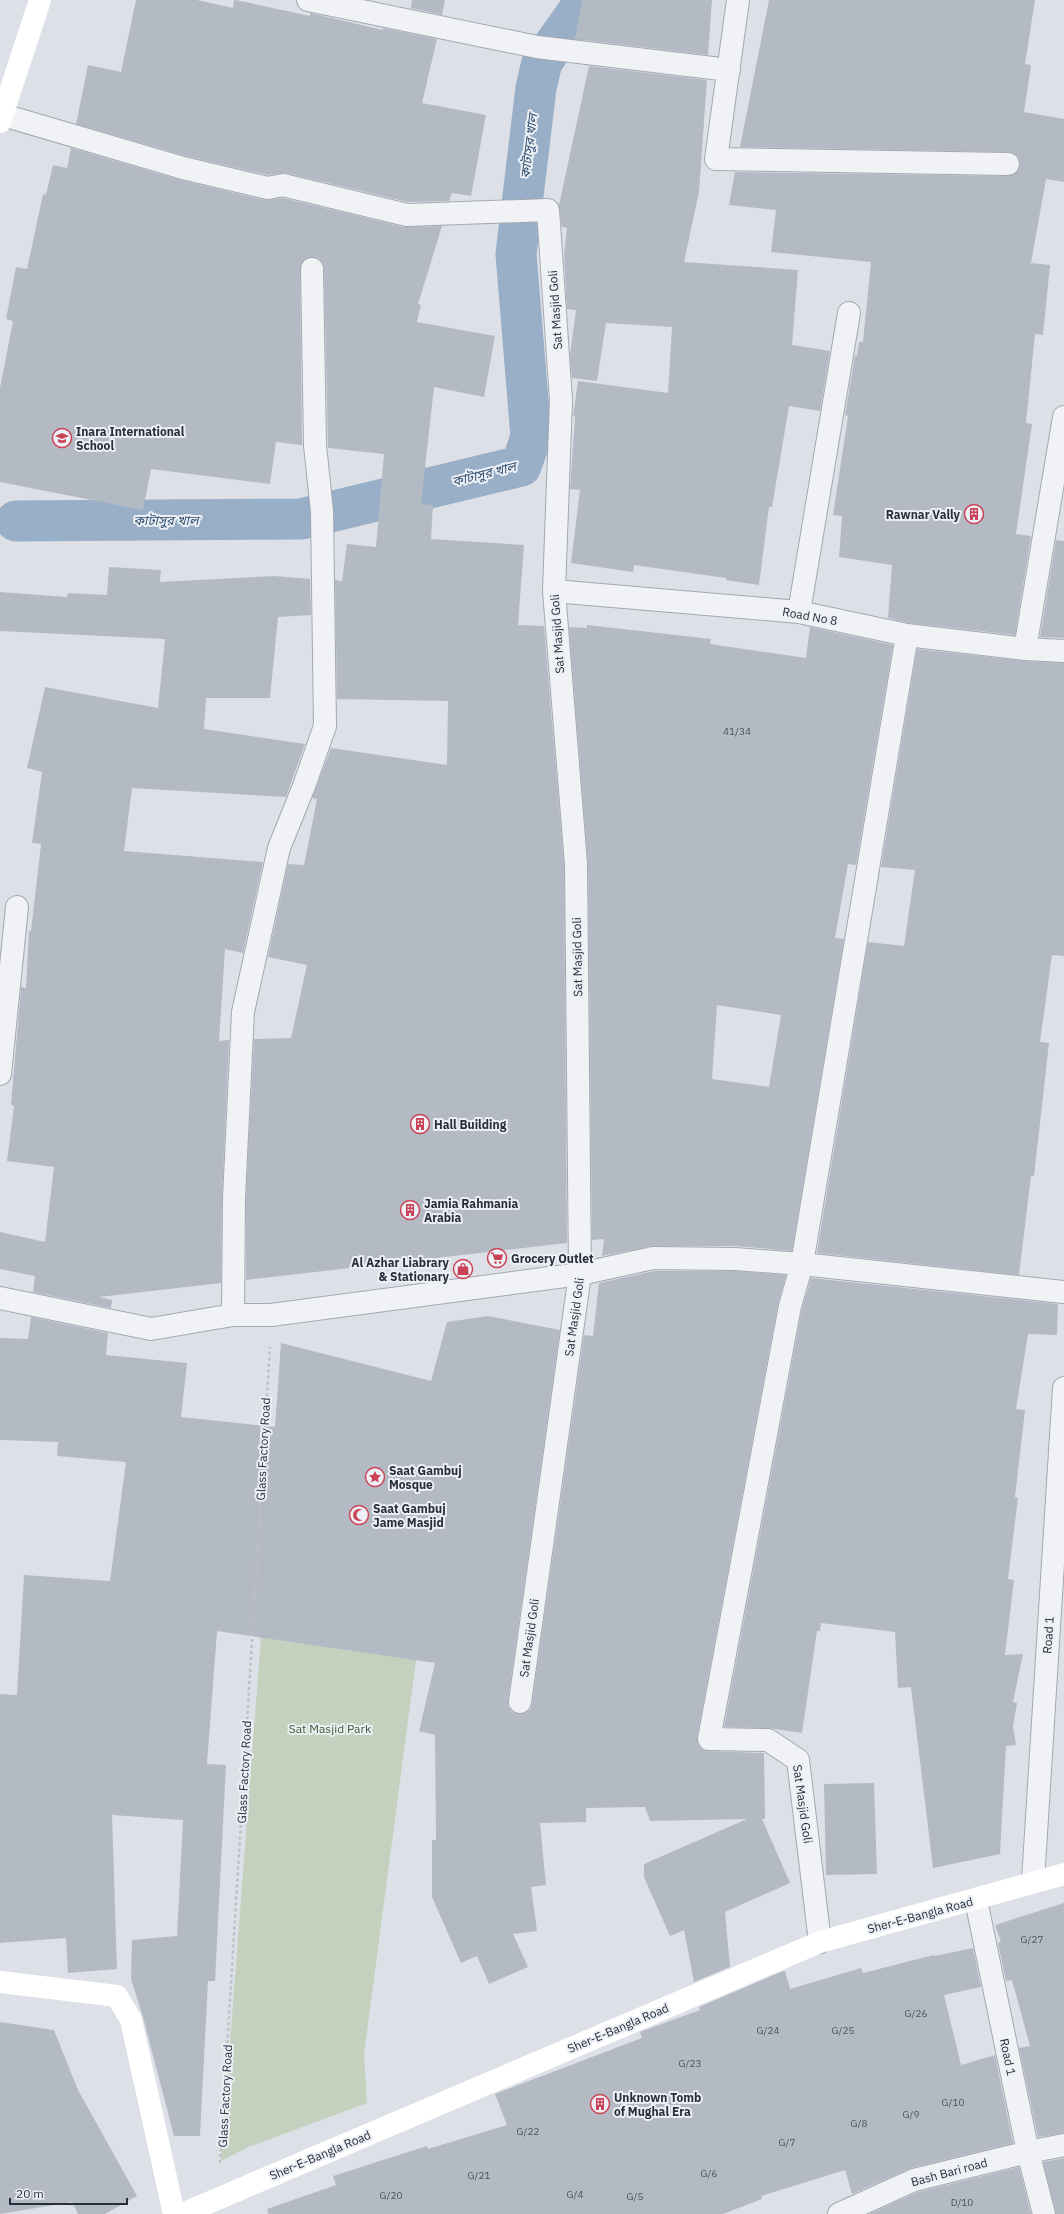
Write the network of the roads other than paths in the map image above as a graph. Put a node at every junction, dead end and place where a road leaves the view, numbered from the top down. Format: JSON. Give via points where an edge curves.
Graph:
{"nodes":[{"id":1,"x":40,"y":0,"type":"edge"},
{"id":2,"x":308,"y":0,"type":"edge"},
{"id":3,"x":738,"y":0,"type":"edge"},
{"id":4,"x":729,"y":70,"type":"junction"},
{"id":5,"x":1,"y":118,"type":"edge"},
{"id":6,"x":1008,"y":164,"type":"dead end"},
{"id":7,"x":312,"y":269,"type":"dead end"},
{"id":8,"x":849,"y":313,"type":"dead end"},
{"id":9,"x":1064,"y":417,"type":"edge"},
{"id":10,"x":554,"y":591,"type":"junction"},
{"id":11,"x":798,"y":612,"type":"junction"},
{"id":12,"x":907,"y":635,"type":"junction"},
{"id":13,"x":1025,"y":649,"type":"junction"},
{"id":14,"x":1064,"y":650,"type":"edge"},
{"id":15,"x":17,"y":907,"type":"dead end"},
{"id":16,"x":0,"y":1074,"type":"edge"},
{"id":17,"x":802,"y":1264,"type":"junction"},
{"id":18,"x":580,"y":1274,"type":"junction"},
{"id":19,"x":1064,"y":1292,"type":"edge"},
{"id":20,"x":0,"y":1298,"type":"edge"},
{"id":21,"x":233,"y":1315,"type":"junction"},
{"id":22,"x":1064,"y":1388,"type":"edge"},
{"id":23,"x":520,"y":1702,"type":"dead end"},
{"id":24,"x":1064,"y":1874,"type":"edge"},
{"id":25,"x":1033,"y":1881,"type":"junction"},
{"id":26,"x":976,"y":1900,"type":"junction"},
{"id":27,"x":820,"y":1942,"type":"junction"},
{"id":28,"x":0,"y":1982,"type":"edge"},
{"id":29,"x":1064,"y":2145,"type":"edge"},
{"id":30,"x":1028,"y":2152,"type":"junction"},
{"id":31,"x":174,"y":2214,"type":"edge"},
{"id":32,"x":182,"y":2214,"type":"edge"},
{"id":33,"x":839,"y":2214,"type":"edge"},
{"id":34,"x":1044,"y":2214,"type":"edge"}],
"edges":[{"from":1,"to":5,"type":"street"},
{"from":2,"to":4,"type":"street","via":[[537,47]]},
{"from":3,"to":4,"type":"street"},
{"from":4,"to":6,"type":"street","via":[[716,159]]},
{"from":5,"to":10,"type":"street","name":"Sat Masjid Goli","via":[[183,168],[268,188],[283,185],[407,215],[487,210],[548,210],[560,400]]},
{"from":7,"to":21,"type":"street","via":[[315,445],[322,512],[325,726],[279,848],[243,1012],[234,1198]]},
{"from":8,"to":11,"type":"street"},
{"from":9,"to":13,"type":"street"},
{"from":10,"to":11,"type":"street","name":"Road No 8"},
{"from":10,"to":18,"type":"street","name":"Sat Masjid Goli","via":[[576,864]]},
{"from":11,"to":12,"type":"street","name":"Road No 8"},
{"from":12,"to":13,"type":"street","name":"Road No 8"},
{"from":12,"to":17,"type":"street"},
{"from":13,"to":14,"type":"street","name":"Road No 8"},
{"from":15,"to":16,"type":"street"},
{"from":17,"to":18,"type":"street","via":[[735,1259],[653,1258]]},
{"from":17,"to":19,"type":"street"},
{"from":17,"to":27,"type":"street","name":"Sat Masjid Goli","via":[[790,1306],[709,1739],[768,1740],[798,1760]]},
{"from":18,"to":21,"type":"street","via":[[272,1315]]},
{"from":18,"to":23,"type":"street","name":"Sat Masjid Goli"},
{"from":20,"to":21,"type":"street","via":[[151,1329]]},
{"from":22,"to":25,"type":"street","name":"Road 1"},
{"from":24,"to":25,"type":"street","name":"Sher-E-Bangla Road"},
{"from":25,"to":26,"type":"street","name":"Sher-E-Bangla Road"},
{"from":26,"to":27,"type":"street","name":"Sher-E-Bangla Road"},
{"from":26,"to":30,"type":"street","name":"Road 1"},
{"from":27,"to":32,"type":"street","name":"Sher-E-Bangla Road"},
{"from":28,"to":31,"type":"street","via":[[117,1996],[131,2020]]},
{"from":29,"to":30,"type":"street","name":"Bash Bari road"},
{"from":30,"to":33,"type":"street","name":"Bash Bari road","via":[[914,2180]]},
{"from":30,"to":34,"type":"street","name":"Road 1"}]}
